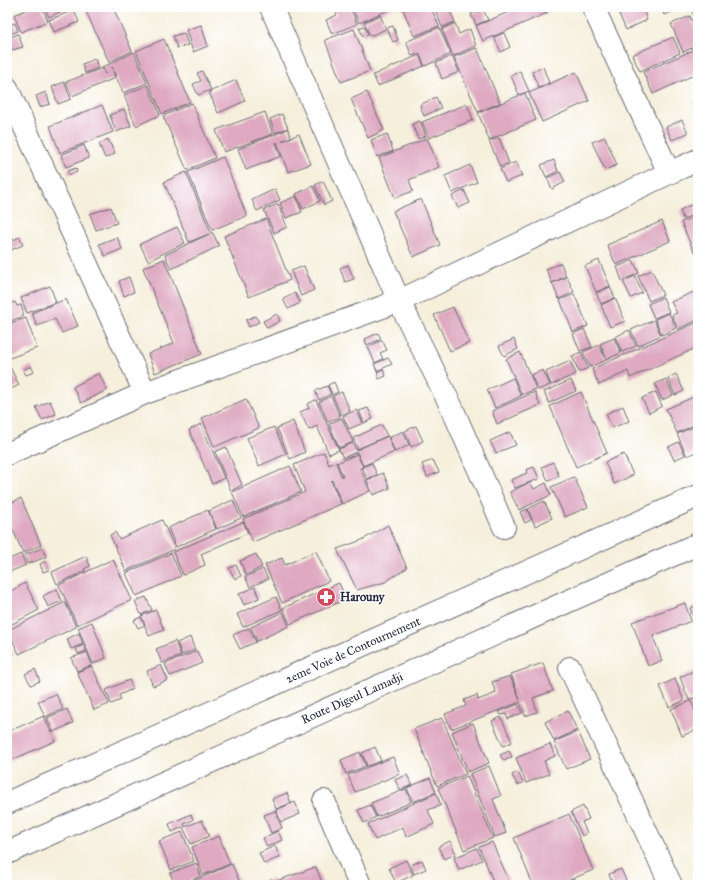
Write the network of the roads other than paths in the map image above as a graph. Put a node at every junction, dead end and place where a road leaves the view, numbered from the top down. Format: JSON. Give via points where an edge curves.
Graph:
{"nodes":[{"id":1,"x":271,"y":7,"type":"edge"},
{"id":2,"x":593,"y":7,"type":"edge"},
{"id":3,"x":7,"y":88,"type":"edge"},
{"id":4,"x":698,"y":160,"type":"edge"},
{"id":5,"x":669,"y":173,"type":"junction"},
{"id":6,"x":399,"y":301,"type":"junction"},
{"id":7,"x":145,"y":393,"type":"junction"},
{"id":8,"x":7,"y":454,"type":"edge"},
{"id":9,"x":698,"y":496,"type":"edge"},
{"id":10,"x":504,"y":527,"type":"dead end"},
{"id":11,"x":698,"y":544,"type":"edge"},
{"id":12,"x":570,"y":668,"type":"dead end"},
{"id":13,"x":324,"y":801,"type":"dead end"},
{"id":14,"x":7,"y":803,"type":"edge"},
{"id":15,"x":7,"y":853,"type":"edge"},
{"id":16,"x":360,"y":885,"type":"edge"},
{"id":17,"x":672,"y":885,"type":"edge"}],
"edges":[{"from":1,"to":6,"type":"street"},
{"from":2,"to":5,"type":"street"},
{"from":3,"to":7,"type":"street"},
{"from":4,"to":5,"type":"street"},
{"from":5,"to":6,"type":"street"},
{"from":6,"to":7,"type":"street"},
{"from":6,"to":10,"type":"street","via":[[452,408]]},
{"from":7,"to":8,"type":"street"},
{"from":9,"to":14,"type":"street","name":"2eme Voie de Contournement"},
{"from":11,"to":15,"type":"street","name":"Route Digeul Lamadji"},
{"from":12,"to":17,"type":"street"},
{"from":13,"to":16,"type":"street"}]}
